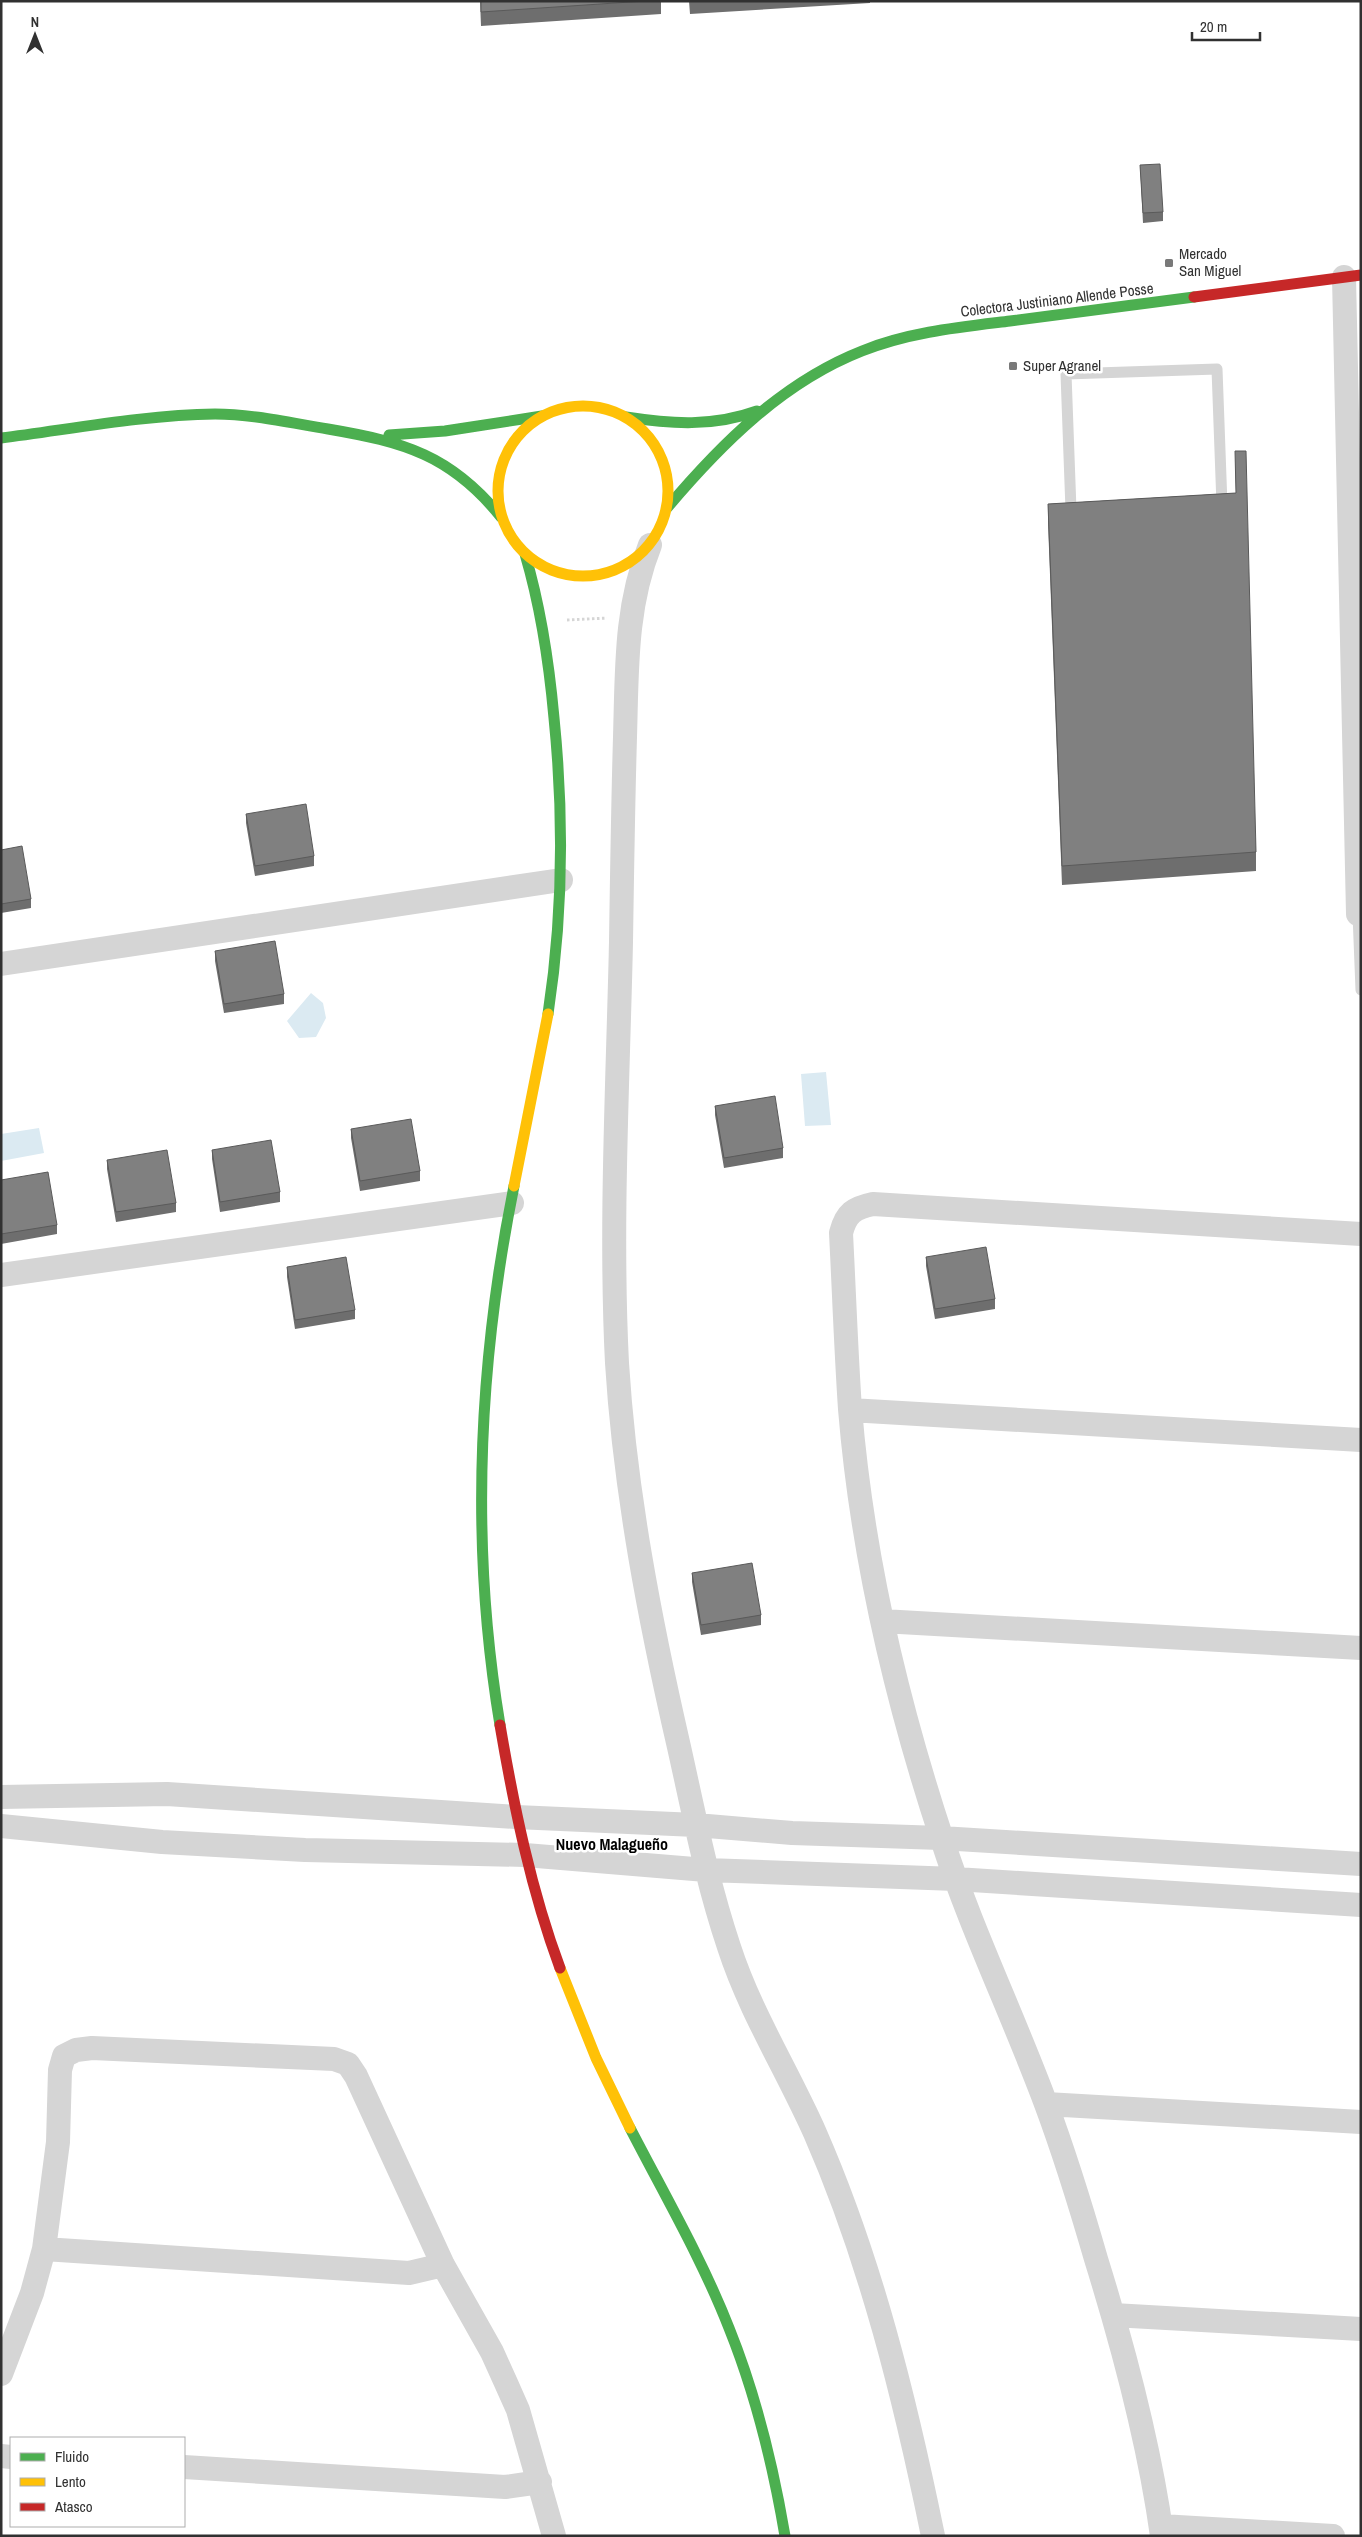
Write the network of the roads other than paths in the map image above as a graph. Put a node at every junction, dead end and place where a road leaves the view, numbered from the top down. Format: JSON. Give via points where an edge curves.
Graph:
{"nodes":[{"id":1,"x":1352,"y":276,"type":"edge"},
{"id":2,"x":1353,"y":316,"type":"edge"},
{"id":3,"x":1217,"y":369,"type":"joint"},
{"id":4,"x":772,"y":404,"type":"junction"},
{"id":5,"x":543,"y":415,"type":"junction"},
{"id":6,"x":626,"y":417,"type":"junction"},
{"id":7,"x":350,"y":434,"type":"junction"},
{"id":8,"x":1,"y":438,"type":"edge"},
{"id":9,"x":667,"y":508,"type":"junction"},
{"id":10,"x":501,"y":517,"type":"junction"},
{"id":11,"x":650,"y":545,"type":"junction"},
{"id":12,"x":525,"y":554,"type":"junction"},
{"id":13,"x":561,"y":880,"type":"junction"},
{"id":14,"x":1358,"y":914,"type":"joint"},
{"id":15,"x":1,"y":964,"type":"edge"},
{"id":16,"x":1361,"y":990,"type":"edge"},
{"id":17,"x":512,"y":1203,"type":"junction"},
{"id":18,"x":1361,"y":1234,"type":"edge"},
{"id":19,"x":1,"y":1275,"type":"edge"},
{"id":20,"x":850,"y":1410,"type":"junction"},
{"id":21,"x":1361,"y":1440,"type":"edge"},
{"id":22,"x":882,"y":1621,"type":"junction"},
{"id":23,"x":1361,"y":1648,"type":"edge"},
{"id":24,"x":1,"y":1797,"type":"edge"},
{"id":25,"x":516,"y":1817,"type":"junction"},
{"id":26,"x":696,"y":1825,"type":"junction"},
{"id":27,"x":1,"y":1826,"type":"edge"},
{"id":28,"x":942,"y":1838,"type":"junction"},
{"id":29,"x":525,"y":1855,"type":"junction"},
{"id":30,"x":1361,"y":1864,"type":"edge"},
{"id":31,"x":706,"y":1870,"type":"junction"},
{"id":32,"x":956,"y":1879,"type":"junction"},
{"id":33,"x":1361,"y":1905,"type":"edge"},
{"id":34,"x":1046,"y":2104,"type":"junction"},
{"id":35,"x":1361,"y":2122,"type":"edge"},
{"id":36,"x":44,"y":2249,"type":"junction"},
{"id":37,"x":443,"y":2265,"type":"junction"},
{"id":38,"x":1113,"y":2315,"type":"junction"},
{"id":39,"x":1361,"y":2329,"type":"edge"},
{"id":40,"x":1,"y":2374,"type":"edge"},
{"id":41,"x":185,"y":2468,"type":"edge"},
{"id":42,"x":540,"y":2482,"type":"junction"},
{"id":43,"x":1161,"y":2531,"type":"edge"},
{"id":44,"x":554,"y":2536,"type":"edge"},
{"id":45,"x":785,"y":2536,"type":"edge"},
{"id":46,"x":933,"y":2536,"type":"edge"},
{"id":47,"x":1333,"y":2536,"type":"edge"}],
"edges":[{"from":1,"to":2,"type":"street"},
{"from":1,"to":4,"type":"main road","name":"Colectora Justiniano Allende Posse","via":[[904,337],[860,352],[817,374]]},
{"from":2,"to":14,"type":"street"},
{"from":3,"to":3,"type":"lane","via":[[1066,374],[1071,510],[1222,505]]},
{"from":4,"to":6,"type":"main road","name":"Colectora Justiniano Allende Posse","via":[[732,420],[711,423],[676,425]]},
{"from":4,"to":9,"type":"main road","name":"Colectora Justiniano Allende Posse","via":[[705,462]]},
{"from":5,"to":6,"type":"main road","via":[[563,408],[585,406],[599,407]]},
{"from":5,"to":7,"type":"main road","via":[[422,434]]},
{"from":5,"to":10,"type":"main road","via":[[520,433],[504,458],[497,487]]},
{"from":6,"to":9,"type":"main road","via":[[646,434],[661,456],[668,481]]},
{"from":7,"to":8,"type":"main road","via":[[241,415],[216,414]]},
{"from":7,"to":10,"type":"main road","via":[[411,449],[441,461],[486,498]]},
{"from":9,"to":11,"type":"main road"},
{"from":10,"to":12,"type":"main road"},
{"from":11,"to":12,"type":"main road","via":[[629,563],[590,576],[548,569]]},
{"from":11,"to":26,"type":"street","via":[[639,571],[627,639],[616,1233],[617,1358],[622,1424],[643,1572]]},
{"from":12,"to":13,"type":"main road","via":[[539,601],[559,753]]},
{"from":13,"to":15,"type":"street"},
{"from":13,"to":17,"type":"main road","via":[[549,1006]]},
{"from":14,"to":16,"type":"lane"},
{"from":17,"to":19,"type":"street"},
{"from":17,"to":25,"type":"main road","via":[[486,1358],[481,1434],[481,1517],[486,1611]]},
{"from":18,"to":20,"type":"street","via":[[883,1204],[857,1207],[845,1217],[841,1232]]},
{"from":20,"to":21,"type":"street"},
{"from":20,"to":22,"type":"street","via":[[862,1510]]},
{"from":22,"to":23,"type":"street"},
{"from":22,"to":28,"type":"street","via":[[907,1725]]},
{"from":24,"to":25,"type":"street","via":[[166,1794]]},
{"from":25,"to":26,"type":"street"},
{"from":25,"to":29,"type":"main road"},
{"from":26,"to":28,"type":"street","via":[[792,1833]]},
{"from":26,"to":31,"type":"street"},
{"from":27,"to":29,"type":"street","via":[[191,1844]]},
{"from":28,"to":30,"type":"street"},
{"from":28,"to":32,"type":"street"},
{"from":29,"to":31,"type":"street"},
{"from":29,"to":45,"type":"main road","via":[[584,2030],[607,2083],[718,2302],[742,2363],[775,2477]]},
{"from":31,"to":32,"type":"street"},
{"from":31,"to":46,"type":"street","via":[[728,1945],[748,1997],[816,2134],[858,2245],[896,2370]]},
{"from":32,"to":33,"type":"street"},
{"from":32,"to":34,"type":"street"},
{"from":34,"to":35,"type":"street"},
{"from":34,"to":38,"type":"street"},
{"from":36,"to":37,"type":"street","via":[[408,2273]]},
{"from":36,"to":37,"type":"street","via":[[58,2142],[60,2070],[64,2056],[76,2050],[102,2049],[334,2059],[348,2064]]},
{"from":36,"to":40,"type":"street","via":[[32,2293]]},
{"from":37,"to":42,"type":"street","via":[[506,2383],[518,2410]]},
{"from":38,"to":39,"type":"street"},
{"from":38,"to":43,"type":"street","via":[[1140,2420]]},
{"from":41,"to":42,"type":"street","via":[[505,2487]]},
{"from":42,"to":44,"type":"street"},
{"from":43,"to":47,"type":"street"}]}
